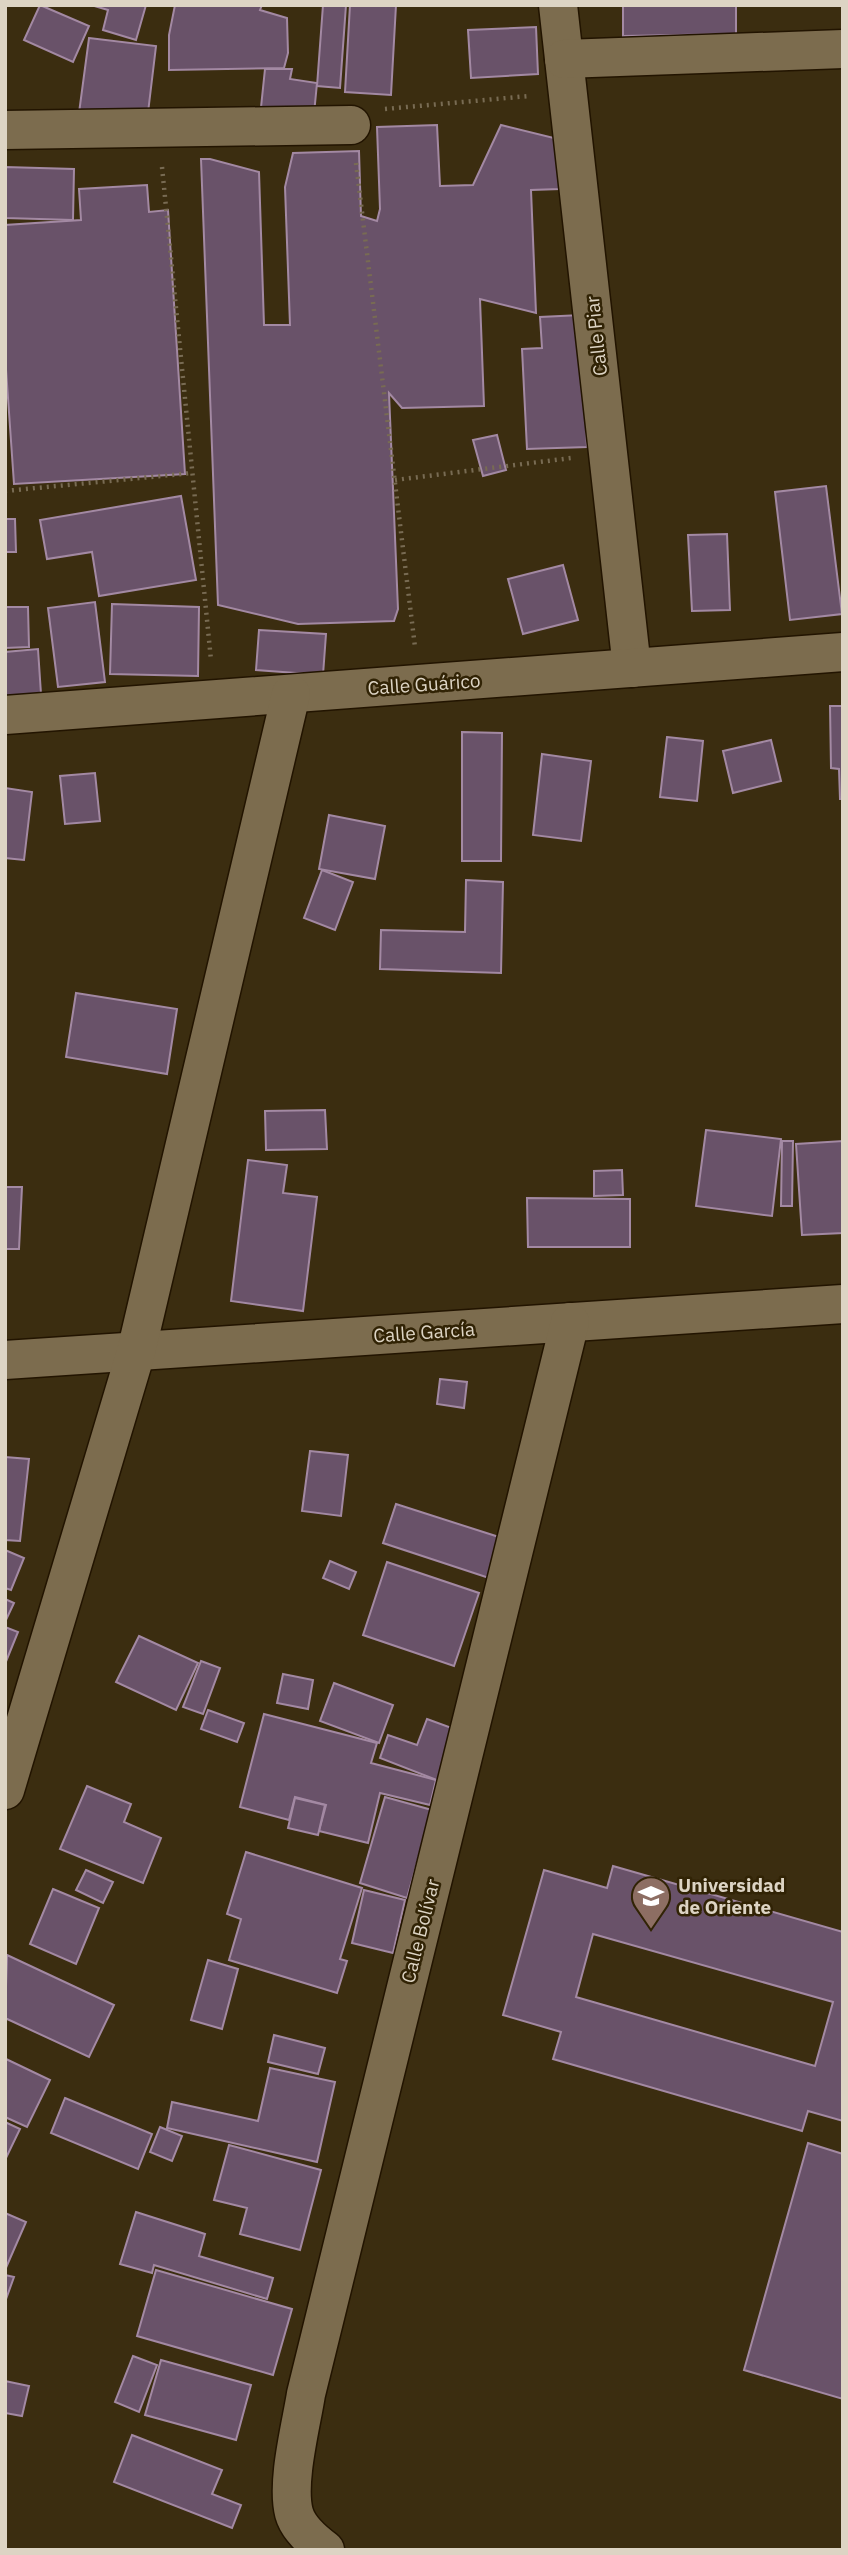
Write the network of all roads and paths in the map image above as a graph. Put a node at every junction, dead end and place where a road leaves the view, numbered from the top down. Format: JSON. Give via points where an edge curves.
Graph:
{"nodes":[{"id":1,"x":558,"y":5,"type":"edge"},
{"id":2,"x":843,"y":49,"type":"edge"},
{"id":3,"x":567,"y":76,"type":"junction"},
{"id":4,"x":351,"y":125,"type":"junction"},
{"id":5,"x":158,"y":128,"type":"junction"},
{"id":6,"x":5,"y":130,"type":"edge"},
{"id":7,"x":609,"y":453,"type":"junction"},
{"id":8,"x":192,"y":473,"type":"junction"},
{"id":9,"x":395,"y":480,"type":"junction"},
{"id":10,"x":5,"y":491,"type":"edge"},
{"id":11,"x":843,"y":652,"type":"edge"},
{"id":12,"x":632,"y":668,"type":"junction"},
{"id":13,"x":420,"y":684,"type":"junction"},
{"id":14,"x":291,"y":694,"type":"junction"},
{"id":15,"x":215,"y":699,"type":"junction"},
{"id":16,"x":5,"y":716,"type":"edge"},
{"id":17,"x":843,"y":1304,"type":"edge"},
{"id":18,"x":570,"y":1322,"type":"junction"},
{"id":19,"x":136,"y":1352,"type":"junction"},
{"id":20,"x":5,"y":1360,"type":"edge"},
{"id":21,"x":5,"y":1790,"type":"edge"},
{"id":22,"x":317,"y":2544,"type":"edge"}],
"edges":[{"from":1,"to":3,"type":"street","name":"Calle Piar"},
{"from":2,"to":3,"type":"street"},
{"from":3,"to":4,"type":"path","via":[[363,111]]},
{"from":3,"to":7,"type":"street","name":"Calle Piar"},
{"from":4,"to":5,"type":"street"},
{"from":4,"to":9,"type":"path"},
{"from":5,"to":6,"type":"street"},
{"from":5,"to":8,"type":"path"},
{"from":7,"to":9,"type":"path"},
{"from":7,"to":12,"type":"street","name":"Calle Piar"},
{"from":8,"to":10,"type":"path"},
{"from":8,"to":15,"type":"path"},
{"from":9,"to":13,"type":"path"},
{"from":11,"to":12,"type":"street","name":"Calle Guárico"},
{"from":12,"to":13,"type":"street","name":"Calle Guárico"},
{"from":13,"to":14,"type":"street","name":"Calle Guárico"},
{"from":14,"to":15,"type":"street","name":"Calle Guárico"},
{"from":14,"to":19,"type":"street"},
{"from":15,"to":16,"type":"street","name":"Calle Guárico"},
{"from":17,"to":18,"type":"street","name":"Calle García"},
{"from":18,"to":19,"type":"street","name":"Calle García"},
{"from":18,"to":22,"type":"street","name":"Calle Bolívar","via":[[306,2394],[292,2491],[294,2515]]},
{"from":19,"to":20,"type":"street","name":"Calle García"},
{"from":19,"to":21,"type":"street"}]}
